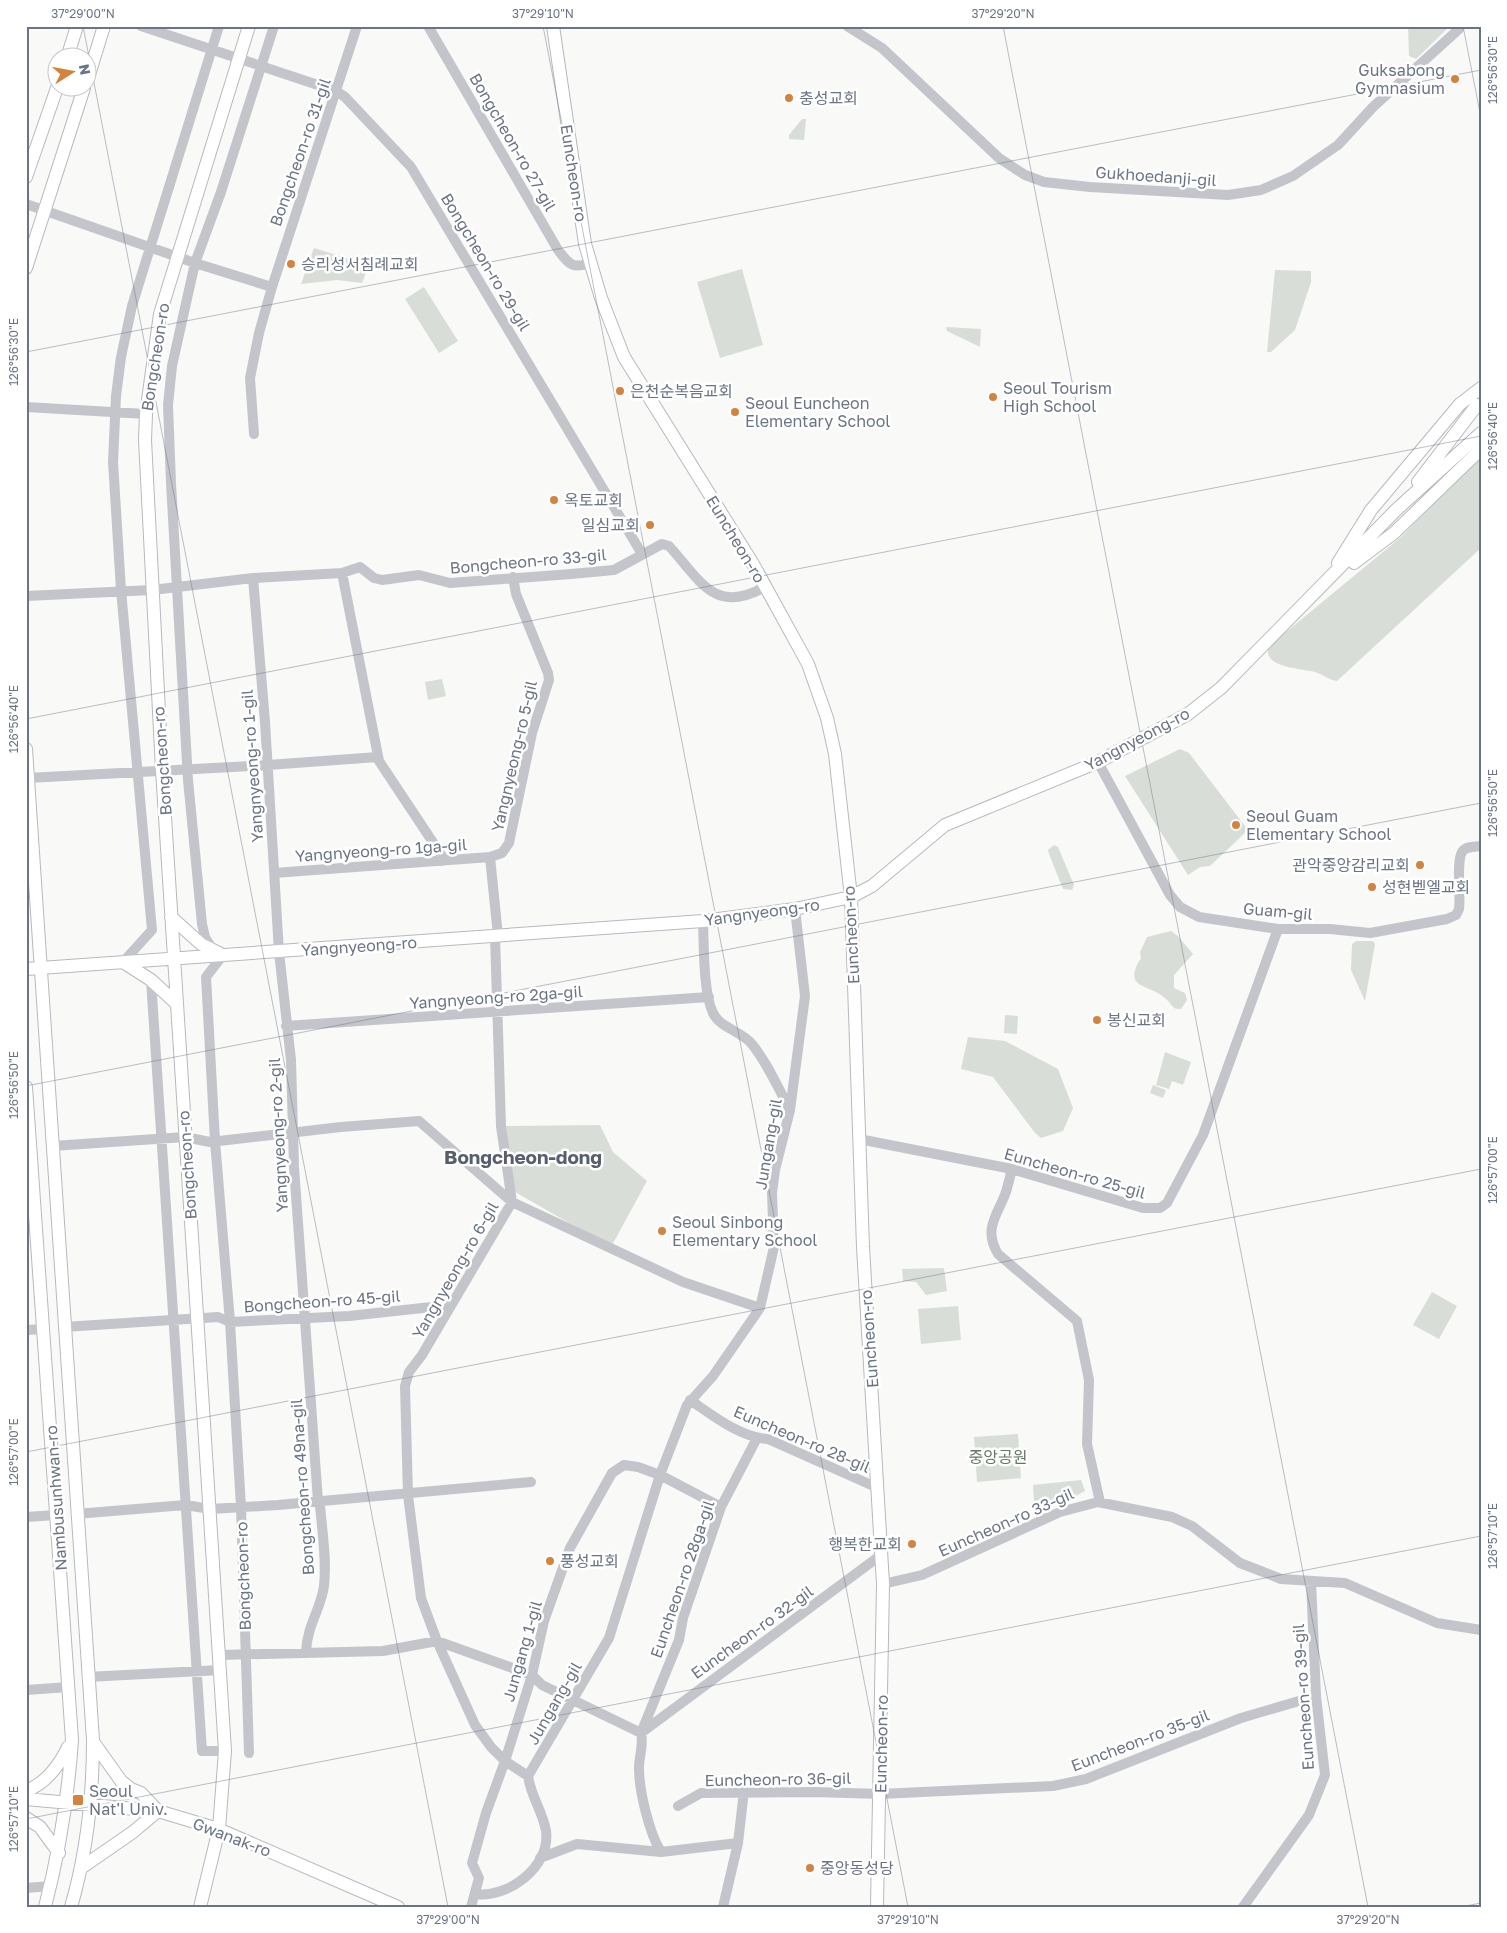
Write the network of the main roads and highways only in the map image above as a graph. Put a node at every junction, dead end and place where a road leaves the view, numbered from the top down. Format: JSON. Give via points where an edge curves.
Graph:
{"nodes":[{"id":1,"x":77,"y":26,"type":"edge"},
{"id":2,"x":104,"y":26,"type":"edge"},
{"id":3,"x":249,"y":26,"type":"edge"},
{"id":4,"x":553,"y":26,"type":"edge"},
{"id":5,"x":70,"y":48,"type":"edge"},
{"id":6,"x":97,"y":48,"type":"edge"},
{"id":7,"x":53,"y":98,"type":"edge"},
{"id":8,"x":81,"y":98,"type":"edge"},
{"id":9,"x":26,"y":177,"type":"edge"},
{"id":10,"x":26,"y":268,"type":"edge"},
{"id":11,"x":1478,"y":394,"type":"edge"},
{"id":12,"x":1481,"y":433,"type":"edge"},
{"id":13,"x":1481,"y":449,"type":"edge"},
{"id":14,"x":1396,"y":510,"type":"junction"},
{"id":15,"x":1323,"y":587,"type":"junction"},
{"id":16,"x":26,"y":749,"type":"edge"},
{"id":17,"x":851,"y":897,"type":"junction"},
{"id":18,"x":171,"y":917,"type":"junction"},
{"id":19,"x":218,"y":953,"type":"junction"},
{"id":20,"x":174,"y":959,"type":"junction"},
{"id":21,"x":124,"y":962,"type":"junction"},
{"id":22,"x":43,"y":968,"type":"junction"},
{"id":23,"x":26,"y":970,"type":"edge"},
{"id":24,"x":176,"y":1004,"type":"junction"},
{"id":25,"x":26,"y":1087,"type":"edge"},
{"id":26,"x":50,"y":1096,"type":"junction"},
{"id":27,"x":27,"y":1097,"type":"edge"},
{"id":28,"x":29,"y":1148,"type":"edge"},
{"id":29,"x":54,"y":1162,"type":"junction"},
{"id":30,"x":32,"y":1163,"type":"junction"},
{"id":31,"x":72,"y":1740,"type":"junction"},
{"id":32,"x":92,"y":1740,"type":"junction"},
{"id":33,"x":26,"y":1791,"type":"edge"},
{"id":34,"x":26,"y":1799,"type":"edge"},
{"id":35,"x":66,"y":1802,"type":"junction"},
{"id":36,"x":92,"y":1804,"type":"junction"},
{"id":37,"x":158,"y":1810,"type":"junction"},
{"id":38,"x":26,"y":1818,"type":"edge"},
{"id":39,"x":219,"y":1829,"type":"junction"},
{"id":40,"x":59,"y":1853,"type":"junction"},
{"id":41,"x":81,"y":1868,"type":"junction"},
{"id":42,"x":46,"y":1907,"type":"edge"},
{"id":43,"x":71,"y":1907,"type":"edge"},
{"id":44,"x":200,"y":1907,"type":"edge"},
{"id":45,"x":398,"y":1907,"type":"edge"},
{"id":46,"x":877,"y":1907,"type":"edge"}],
"edges":[{"from":1,"to":5,"type":"main road"},
{"from":2,"to":6,"type":"main road"},
{"from":3,"to":18,"type":"main road","name":"Bongcheon-ro","via":[[160,314],[146,414],[146,491]]},
{"from":4,"to":17,"type":"main road","name":"Euncheon-ro","via":[[578,202],[602,298],[624,357],[765,586],[808,664],[827,718],[835,754]]},
{"from":7,"to":9,"type":"main road"},
{"from":8,"to":10,"type":"main road"},
{"from":11,"to":14,"type":"main road","name":"Yangnyeong-ro"},
{"from":11,"to":15,"type":"main road","via":[[1460,404],[1371,510]]},
{"from":12,"to":14,"type":"main road","name":"Yangnyeong-ro"},
{"from":13,"to":15,"type":"main road","via":[[1394,533]]},
{"from":14,"to":15,"type":"main road","name":"Yangnyeong-ro"},
{"from":15,"to":17,"type":"main road","name":"Yangnyeong-ro","via":[[1207,700],[1175,722],[1098,762],[945,825],[872,886]]},
{"from":16,"to":22,"type":"main road","name":"Nambusunhwan-ro"},
{"from":17,"to":19,"type":"main road","name":"Yangnyeong-ro","via":[[795,909],[702,921],[279,952]]},
{"from":17,"to":46,"type":"main road","name":"Euncheon-ro","via":[[863,1247],[883,1584]]},
{"from":18,"to":19,"type":"main road","via":[[201,944]]},
{"from":18,"to":20,"type":"main road","name":"Bongcheon-ro"},
{"from":19,"to":20,"type":"main road","name":"Yangnyeong-ro"},
{"from":20,"to":21,"type":"main road","name":"Yangnyeong-ro"},
{"from":20,"to":24,"type":"main road","name":"Bongcheon-ro"},
{"from":21,"to":22,"type":"main road","name":"Yangnyeong-ro"},
{"from":21,"to":24,"type":"main road","via":[[151,980]]},
{"from":22,"to":23,"type":"main road","name":"Yangnyeong-ro"},
{"from":22,"to":26,"type":"main road","name":"Nambusunhwan-ro"},
{"from":24,"to":39,"type":"main road","name":"Bongcheon-ro","via":[[221,1670],[225,1751]]},
{"from":25,"to":27,"type":"main road","name":"Nambusunhwan-ro"},
{"from":26,"to":27,"type":"main road","via":[[46,1106],[39,1108],[29,1104]]},
{"from":26,"to":29,"type":"main road","name":"Nambusunhwan-ro"},
{"from":27,"to":28,"type":"main road","name":"Nambusunhwan-ro"},
{"from":28,"to":30,"type":"main road","name":"Nambusunhwan-ro"},
{"from":29,"to":30,"type":"main road","via":[[52,1156],[43,1152],[36,1154]]},
{"from":29,"to":32,"type":"main road","name":"Nambusunhwan-ro"},
{"from":30,"to":31,"type":"main road","name":"Nambusunhwan-ro"},
{"from":31,"to":33,"type":"main road","via":[[55,1768],[36,1787]]},
{"from":31,"to":35,"type":"main road","name":"Nambusunhwan-ro"},
{"from":32,"to":36,"type":"main road","name":"Nambusunhwan-ro"},
{"from":32,"to":37,"type":"main road","via":[[121,1781],[141,1793]]},
{"from":34,"to":35,"type":"main road","name":"Gwanak-ro"},
{"from":35,"to":36,"type":"main road","name":"Gwanak-ro"},
{"from":35,"to":40,"type":"main road","name":"Nambusunhwan-ro"},
{"from":36,"to":37,"type":"main road","name":"Gwanak-ro"},
{"from":36,"to":41,"type":"main road","name":"Nambusunhwan-ro"},
{"from":37,"to":39,"type":"main road","name":"Gwanak-ro"},
{"from":37,"to":41,"type":"main road","via":[[133,1832]]},
{"from":38,"to":40,"type":"main road","via":[[40,1827]]},
{"from":39,"to":44,"type":"main road","name":"Bongcheon-ro"},
{"from":39,"to":45,"type":"main road","name":"Gwanak-ro"},
{"from":40,"to":42,"type":"main road","name":"Nambusunhwan-ro"},
{"from":41,"to":43,"type":"main road","name":"Nambusunhwan-ro"}]}
